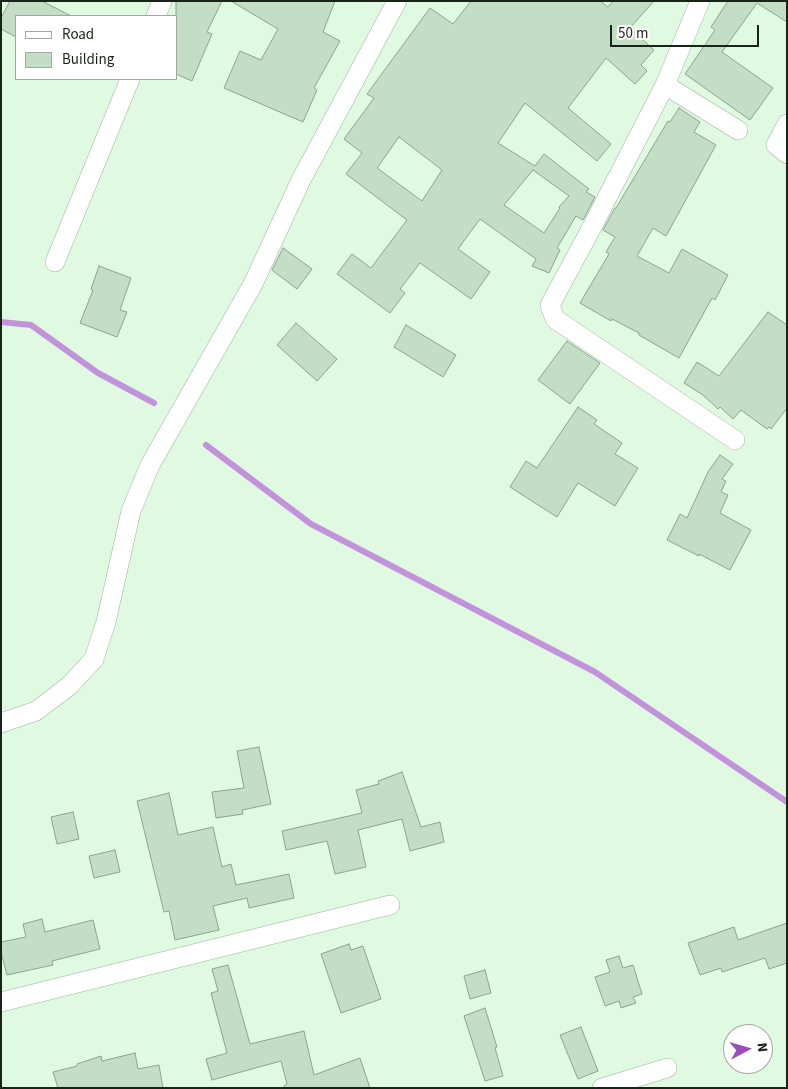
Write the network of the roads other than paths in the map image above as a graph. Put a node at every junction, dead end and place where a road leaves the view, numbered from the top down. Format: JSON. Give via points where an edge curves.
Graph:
{"nodes":[{"id":1,"x":162,"y":1,"type":"edge"},
{"id":2,"x":397,"y":1,"type":"edge"},
{"id":3,"x":700,"y":1,"type":"edge"},
{"id":4,"x":156,"y":15,"type":"edge"},
{"id":5,"x":130,"y":80,"type":"edge"},
{"id":6,"x":665,"y":85,"type":"junction"},
{"id":7,"x":787,"y":124,"type":"edge"},
{"id":8,"x":738,"y":130,"type":"dead end"},
{"id":9,"x":787,"y":154,"type":"edge"},
{"id":10,"x":55,"y":262,"type":"dead end"},
{"id":11,"x":735,"y":440,"type":"dead end"},
{"id":12,"x":1,"y":723,"type":"edge"},
{"id":13,"x":390,"y":905,"type":"dead end"},
{"id":14,"x":1,"y":1002,"type":"edge"},
{"id":15,"x":667,"y":1068,"type":"dead end"},
{"id":16,"x":602,"y":1088,"type":"edge"}],
"edges":[{"from":1,"to":4,"type":"street"},
{"from":2,"to":12,"type":"street","via":[[301,180],[253,284],[150,465],[131,511],[94,660],[69,686],[36,711]]},
{"from":3,"to":6,"type":"street"},
{"from":5,"to":10,"type":"street"},
{"from":6,"to":8,"type":"street"},
{"from":6,"to":11,"type":"street","via":[[550,305],[556,319]]},
{"from":7,"to":9,"type":"street","via":[[776,145]]},
{"from":13,"to":14,"type":"street"},
{"from":15,"to":16,"type":"street"}]}
